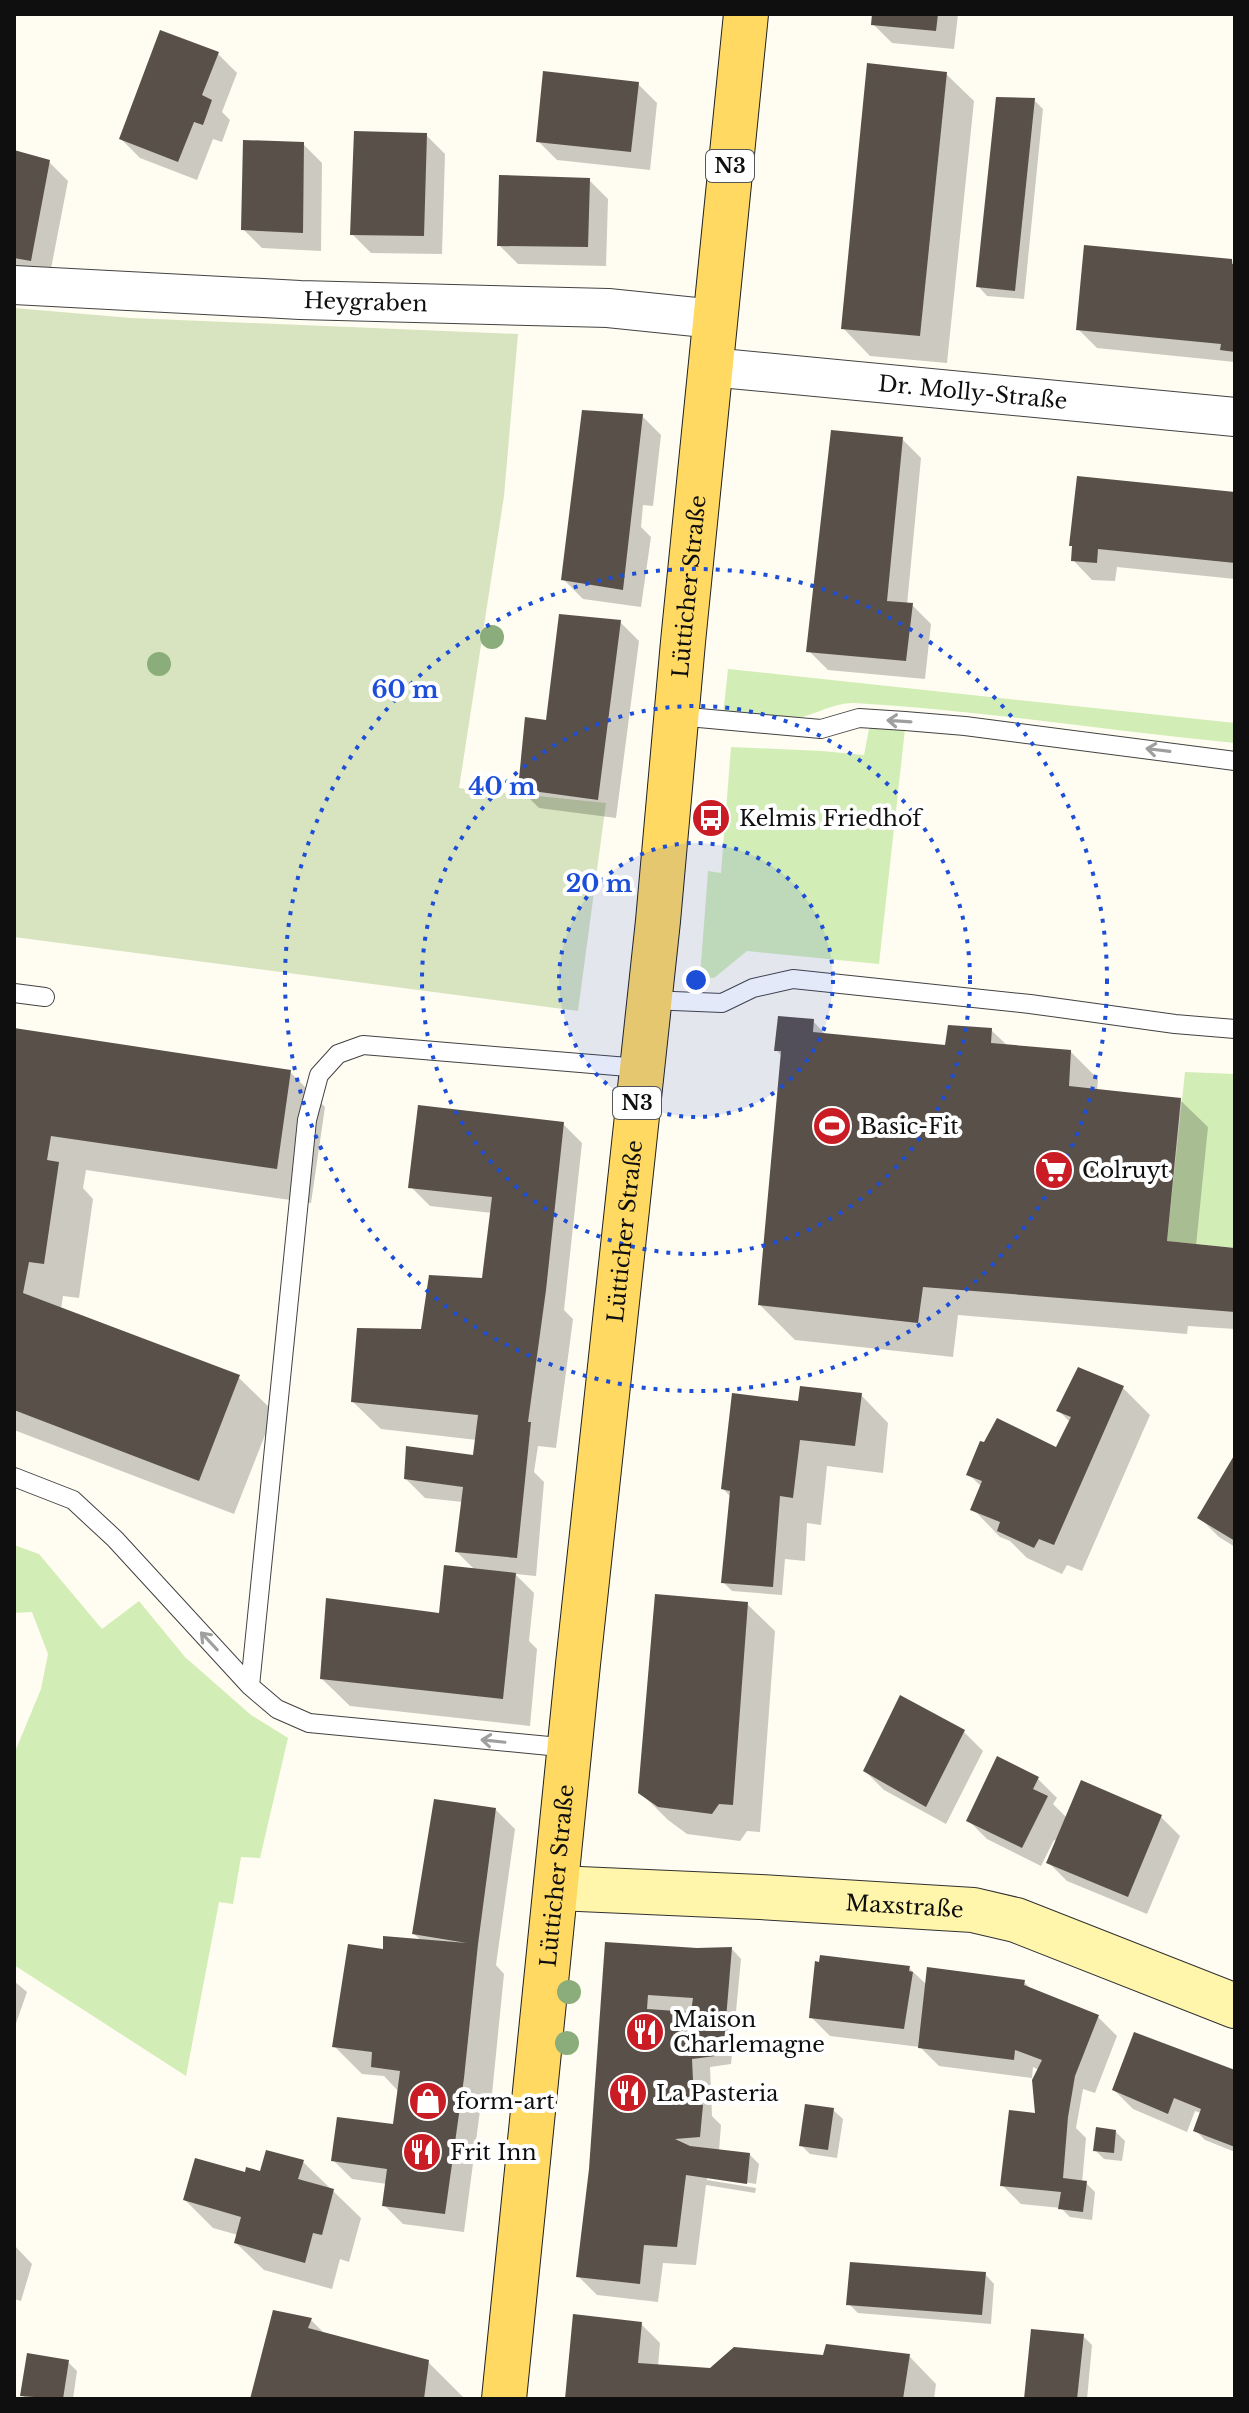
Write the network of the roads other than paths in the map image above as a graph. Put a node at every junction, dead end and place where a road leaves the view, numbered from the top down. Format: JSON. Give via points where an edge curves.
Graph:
{"nodes":[{"id":1,"x":746,"y":14,"type":"edge"},
{"id":2,"x":14,"y":285,"type":"edge"},
{"id":3,"x":715,"y":319,"type":"junction"},
{"id":4,"x":710,"y":367,"type":"junction"},
{"id":5,"x":1235,"y":417,"type":"edge"},
{"id":6,"x":677,"y":716,"type":"junction"},
{"id":7,"x":1235,"y":761,"type":"edge"},
{"id":8,"x":14,"y":993,"type":"edge"},
{"id":9,"x":45,"y":997,"type":"dead end"},
{"id":10,"x":649,"y":1000,"type":"junction"},
{"id":11,"x":1235,"y":1029,"type":"edge"},
{"id":12,"x":640,"y":1068,"type":"junction"},
{"id":13,"x":14,"y":1477,"type":"edge"},
{"id":14,"x":250,"y":1686,"type":"junction"},
{"id":15,"x":570,"y":1748,"type":"junction"},
{"id":16,"x":557,"y":1888,"type":"junction"},
{"id":17,"x":1235,"y":2006,"type":"edge"},
{"id":18,"x":504,"y":2399,"type":"edge"}],
"edges":[{"from":1,"to":3,"type":"main road","name":"Lütticher Straße","number":"N3"},
{"from":2,"to":3,"type":"street","name":"Heygraben","via":[[608,308]]},
{"from":3,"to":4,"type":"main road","name":"Lütticher Straße","number":"N3"},
{"from":4,"to":5,"type":"street","name":"Dr. Molly-Straße"},
{"from":4,"to":6,"type":"main road","name":"Lütticher Straße","number":"N3"},
{"from":7,"to":6,"type":"lane","one_way":true,"via":[[905,721],[859,718],[821,729]]},
{"from":6,"to":10,"type":"main road","name":"Lütticher Straße","number":"N3"},
{"from":8,"to":9,"type":"lane"},
{"from":10,"to":11,"type":"lane","via":[[722,1003],[753,988],[793,979]]},
{"from":10,"to":12,"type":"main road","name":"Lütticher Straße","number":"N3"},
{"from":12,"to":14,"type":"lane","via":[[363,1045],[338,1054],[319,1075],[307,1120],[296,1210]]},
{"from":12,"to":15,"type":"main road","name":"Lütticher Straße","number":"N3"},
{"from":14,"to":13,"type":"lane","one_way":true,"via":[[73,1500]]},
{"from":15,"to":14,"type":"lane","one_way":true,"via":[[309,1723],[277,1709]]},
{"from":15,"to":16,"type":"main road","name":"Lütticher Straße","number":"N3"},
{"from":16,"to":17,"type":"street","name":"Maxstraße","via":[[973,1910],[1016,1920]]},
{"from":16,"to":18,"type":"main road","name":"Lütticher Straße","number":"N3"}]}
